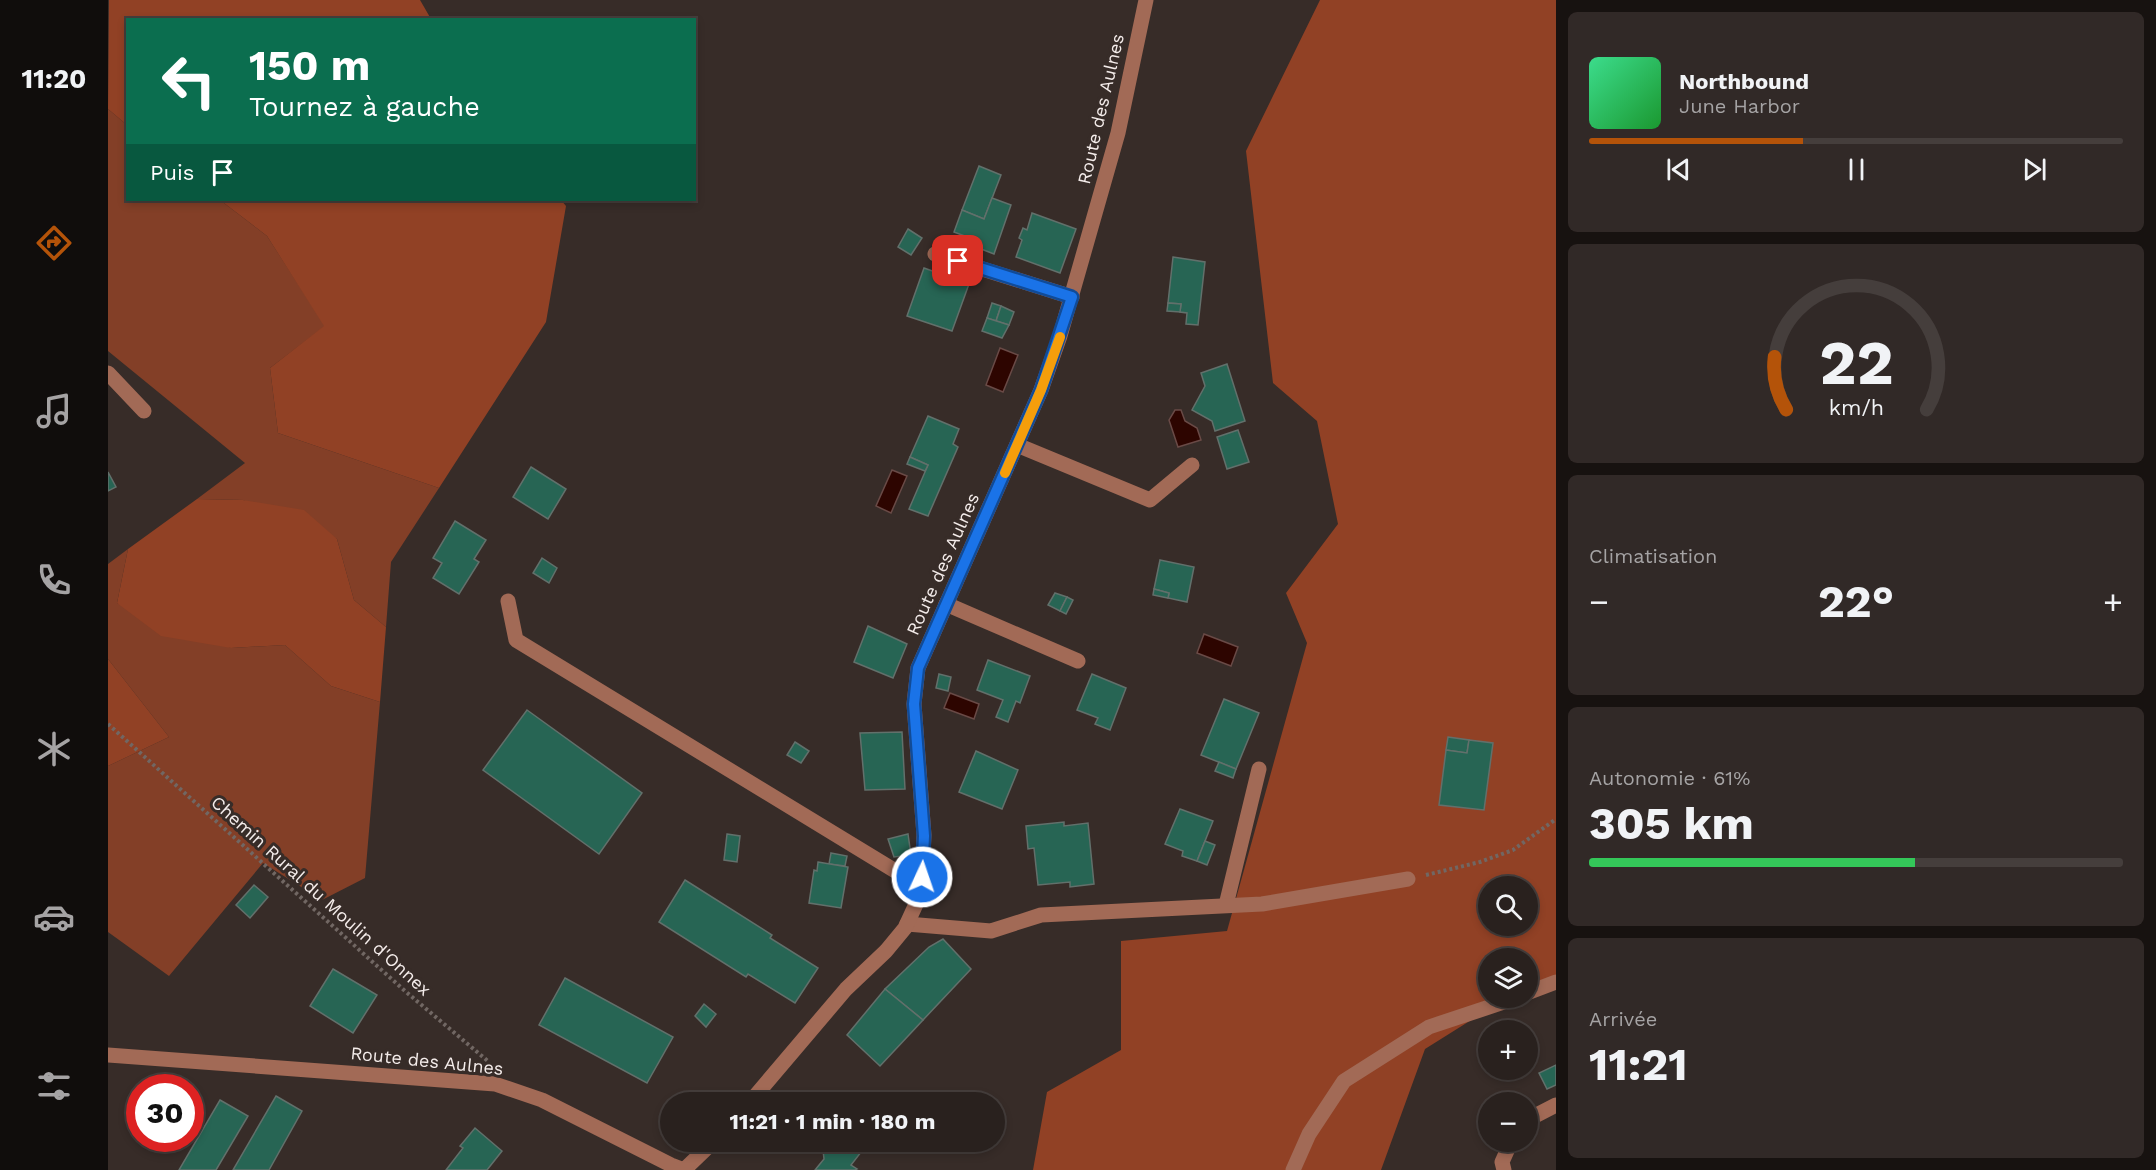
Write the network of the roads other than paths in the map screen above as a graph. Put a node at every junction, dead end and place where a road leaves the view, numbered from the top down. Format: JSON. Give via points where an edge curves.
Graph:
{"nodes":[{"id":1,"x":1146,"y":0,"type":"edge"},
{"id":2,"x":935,"y":254,"type":"dead end"},
{"id":3,"x":1072,"y":297,"type":"junction"},
{"id":4,"x":108,"y":373,"type":"edge"},
{"id":5,"x":144,"y":411,"type":"dead end"},
{"id":6,"x":1017,"y":445,"type":"junction"},
{"id":7,"x":1192,"y":465,"type":"dead end"},
{"id":8,"x":508,"y":601,"type":"dead end"},
{"id":9,"x":946,"y":604,"type":"junction"},
{"id":10,"x":1078,"y":661,"type":"dead end"},
{"id":11,"x":1259,"y":769,"type":"dead end"},
{"id":12,"x":1408,"y":879,"type":"road end"},
{"id":13,"x":920,"y":886,"type":"junction"},
{"id":14,"x":1227,"y":905,"type":"junction"},
{"id":15,"x":907,"y":924,"type":"junction"},
{"id":16,"x":1556,"y":982,"type":"edge"},
{"id":17,"x":1538,"y":989,"type":"edge"},
{"id":18,"x":1485,"y":1008,"type":"edge"},
{"id":19,"x":108,"y":1055,"type":"edge"},
{"id":20,"x":758,"y":1092,"type":"edge"},
{"id":21,"x":1556,"y":1105,"type":"edge"},
{"id":22,"x":1538,"y":1114,"type":"edge"},
{"id":23,"x":703,"y":1152,"type":"edge"},
{"id":24,"x":1506,"y":1152,"type":"edge"},
{"id":25,"x":684,"y":1170,"type":"edge"},
{"id":26,"x":1293,"y":1170,"type":"edge"},
{"id":27,"x":1504,"y":1170,"type":"edge"}],
"edges":[{"from":1,"to":3,"type":"street","name":"Route des Aulnes","via":[[1118,133]]},
{"from":2,"to":3,"type":"street"},
{"from":3,"to":6,"type":"street","name":"Route des Aulnes","via":[[1041,390]]},
{"from":4,"to":5,"type":"street"},
{"from":6,"to":7,"type":"street","via":[[1150,500]]},
{"from":6,"to":9,"type":"street","name":"Route des Aulnes"},
{"from":8,"to":13,"type":"street","via":[[516,640]]},
{"from":9,"to":10,"type":"street"},
{"from":9,"to":13,"type":"street","name":"Route des Aulnes","via":[[918,668],[914,704],[924,836]]},
{"from":11,"to":14,"type":"street"},
{"from":12,"to":14,"type":"street"},
{"from":13,"to":15,"type":"street","name":"Route des Aulnes"},
{"from":14,"to":15,"type":"street","via":[[1041,915],[991,931]]},
{"from":15,"to":20,"type":"street","name":"Route des Aulnes"},
{"from":16,"to":17,"type":"street"},
{"from":18,"to":26,"type":"street","via":[[1429,1026],[1344,1081],[1309,1134]]},
{"from":19,"to":25,"type":"street","name":"Route des Aulnes","via":[[495,1084],[542,1100]]},
{"from":21,"to":22,"type":"street"},
{"from":23,"to":25,"type":"street","name":"Route des Aulnes"},
{"from":24,"to":27,"type":"street","via":[[1502,1162]]}]}
